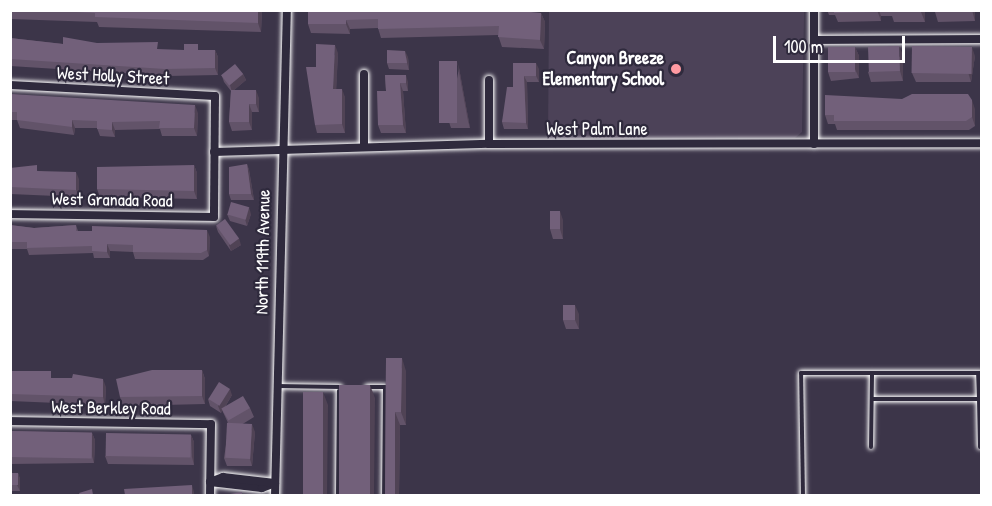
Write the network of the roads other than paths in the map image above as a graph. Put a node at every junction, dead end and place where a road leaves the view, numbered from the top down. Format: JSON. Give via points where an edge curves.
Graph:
{"nodes":[{"id":1,"x":287,"y":10,"type":"edge"},
{"id":2,"x":814,"y":10,"type":"edge"},
{"id":3,"x":981,"y":39,"type":"edge"},
{"id":4,"x":814,"y":40,"type":"junction"},
{"id":5,"x":364,"y":74,"type":"dead end"},
{"id":6,"x":489,"y":80,"type":"dead end"},
{"id":7,"x":10,"y":85,"type":"edge"},
{"id":8,"x":981,"y":143,"type":"edge"},
{"id":9,"x":489,"y":144,"type":"junction"},
{"id":10,"x":814,"y":144,"type":"junction"},
{"id":11,"x":364,"y":146,"type":"junction"},
{"id":12,"x":284,"y":147,"type":"junction"},
{"id":13,"x":214,"y":152,"type":"junction"},
{"id":14,"x":10,"y":214,"type":"edge"},
{"id":15,"x":872,"y":373,"type":"junction"},
{"id":16,"x":980,"y":373,"type":"edge"},
{"id":17,"x":276,"y":386,"type":"junction"},
{"id":18,"x":340,"y":387,"type":"junction"},
{"id":19,"x":351,"y":387,"type":"edge"},
{"id":20,"x":362,"y":387,"type":"edge"},
{"id":21,"x":872,"y":399,"type":"junction"},
{"id":22,"x":979,"y":399,"type":"junction"},
{"id":23,"x":10,"y":421,"type":"edge"},
{"id":24,"x":871,"y":447,"type":"dead end"},
{"id":25,"x":980,"y":447,"type":"dead end"},
{"id":26,"x":210,"y":482,"type":"junction"},
{"id":27,"x":275,"y":483,"type":"junction"},
{"id":28,"x":210,"y":495,"type":"edge"},
{"id":29,"x":275,"y":495,"type":"edge"},
{"id":30,"x":338,"y":495,"type":"edge"},
{"id":31,"x":384,"y":495,"type":"edge"},
{"id":32,"x":803,"y":495,"type":"edge"}],
"edges":[{"from":1,"to":12,"type":"street","name":"North 119th Avenue"},
{"from":2,"to":4,"type":"street"},
{"from":3,"to":4,"type":"street"},
{"from":4,"to":10,"type":"street"},
{"from":5,"to":11,"type":"street"},
{"from":6,"to":9,"type":"street"},
{"from":7,"to":13,"type":"street","name":"West Holly Street","via":[[214,96]]},
{"from":8,"to":10,"type":"street","name":"West Palm Lane"},
{"from":9,"to":10,"type":"street","name":"West Palm Lane"},
{"from":9,"to":11,"type":"street","name":"West Palm Lane"},
{"from":11,"to":12,"type":"street","name":"West Palm Lane"},
{"from":12,"to":13,"type":"street","name":"West Palm Lane"},
{"from":12,"to":17,"type":"street","name":"North 119th Avenue","via":[[279,165]]},
{"from":13,"to":14,"type":"street","name":"West Granada Road","via":[[214,217]]},
{"from":15,"to":16,"type":"lane"},
{"from":15,"to":21,"type":"lane"},
{"from":15,"to":32,"type":"lane","via":[[801,374]]},
{"from":16,"to":22,"type":"lane"},
{"from":17,"to":18,"type":"lane"},
{"from":17,"to":27,"type":"street","name":"North 119th Avenue"},
{"from":18,"to":19,"type":"lane"},
{"from":18,"to":30,"type":"lane"},
{"from":20,"to":31,"type":"lane","via":[[385,387]]},
{"from":21,"to":22,"type":"lane"},
{"from":21,"to":24,"type":"lane"},
{"from":22,"to":25,"type":"lane"},
{"from":23,"to":26,"type":"street","name":"West Berkley Road","via":[[211,424]]},
{"from":26,"to":27,"type":"street","via":[[223,477]]},
{"from":26,"to":28,"type":"street"},
{"from":27,"to":29,"type":"street","name":"North 119th Avenue"}]}
